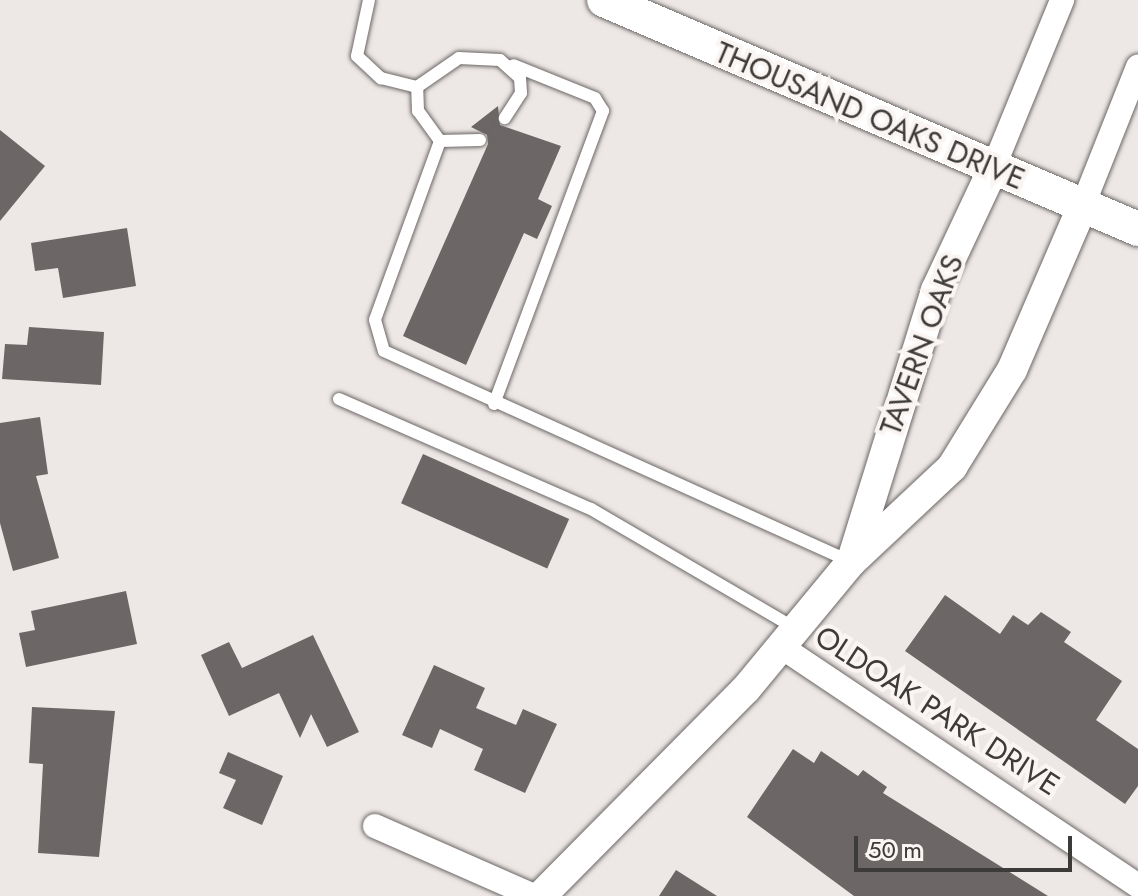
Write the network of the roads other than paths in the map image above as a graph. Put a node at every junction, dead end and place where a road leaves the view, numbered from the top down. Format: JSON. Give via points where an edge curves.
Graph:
{"nodes":[{"id":1,"x":369,"y":0,"type":"edge"},
{"id":2,"x":604,"y":0,"type":"edge"},
{"id":3,"x":1062,"y":0,"type":"edge"},
{"id":4,"x":513,"y":65,"type":"junction"},
{"id":5,"x":1138,"y":67,"type":"edge"},
{"id":6,"x":417,"y":87,"type":"junction"},
{"id":7,"x":505,"y":118,"type":"dead end"},
{"id":8,"x":480,"y":140,"type":"dead end"},
{"id":9,"x":440,"y":141,"type":"junction"},
{"id":10,"x":992,"y":171,"type":"junction"},
{"id":11,"x":1083,"y":205,"type":"junction"},
{"id":12,"x":1138,"y":229,"type":"edge"},
{"id":13,"x":339,"y":399,"type":"dead end"},
{"id":14,"x":494,"y":404,"type":"junction"},
{"id":15,"x":851,"y":562,"type":"junction"},
{"id":16,"x":788,"y":637,"type":"junction"},
{"id":17,"x":375,"y":826,"type":"dead end"},
{"id":18,"x":1138,"y":886,"type":"edge"},
{"id":19,"x":534,"y":896,"type":"edge"},
{"id":20,"x":541,"y":896,"type":"edge"}],
"edges":[{"from":1,"to":6,"type":"lane","via":[[357,56],[381,78]]},
{"from":2,"to":10,"type":"main road","name":"THOUSAND OAKS DRIVE"},
{"from":3,"to":10,"type":"street","name":"TAVERN OAKS"},
{"from":4,"to":6,"type":"lane","via":[[482,55],[459,58]]},
{"from":4,"to":7,"type":"lane","via":[[521,93]]},
{"from":4,"to":14,"type":"lane","via":[[595,98],[603,111]]},
{"from":5,"to":11,"type":"street","name":"TAVERN OAKS"},
{"from":6,"to":9,"type":"lane","via":[[418,111]]},
{"from":8,"to":9,"type":"lane"},
{"from":9,"to":14,"type":"lane","via":[[375,336],[394,360]]},
{"from":10,"to":11,"type":"main road","name":"THOUSAND OAKS DRIVE"},
{"from":10,"to":15,"type":"street","name":"TAVERN OAKS","via":[[936,290]]},
{"from":11,"to":12,"type":"main road","name":"THOUSAND OAKS DRIVE"},
{"from":11,"to":15,"type":"street","name":"TAVERN OAKS","via":[[1012,370],[952,467]]},
{"from":13,"to":16,"type":"lane","via":[[591,509]]},
{"from":14,"to":15,"type":"lane"},
{"from":15,"to":16,"type":"street","name":"TAVERN OAKS"},
{"from":16,"to":18,"type":"street","name":"OLDOAK PARK DRIVE"},
{"from":16,"to":20,"type":"street","name":"TAVERN OAKS"},
{"from":17,"to":19,"type":"street"}]}
